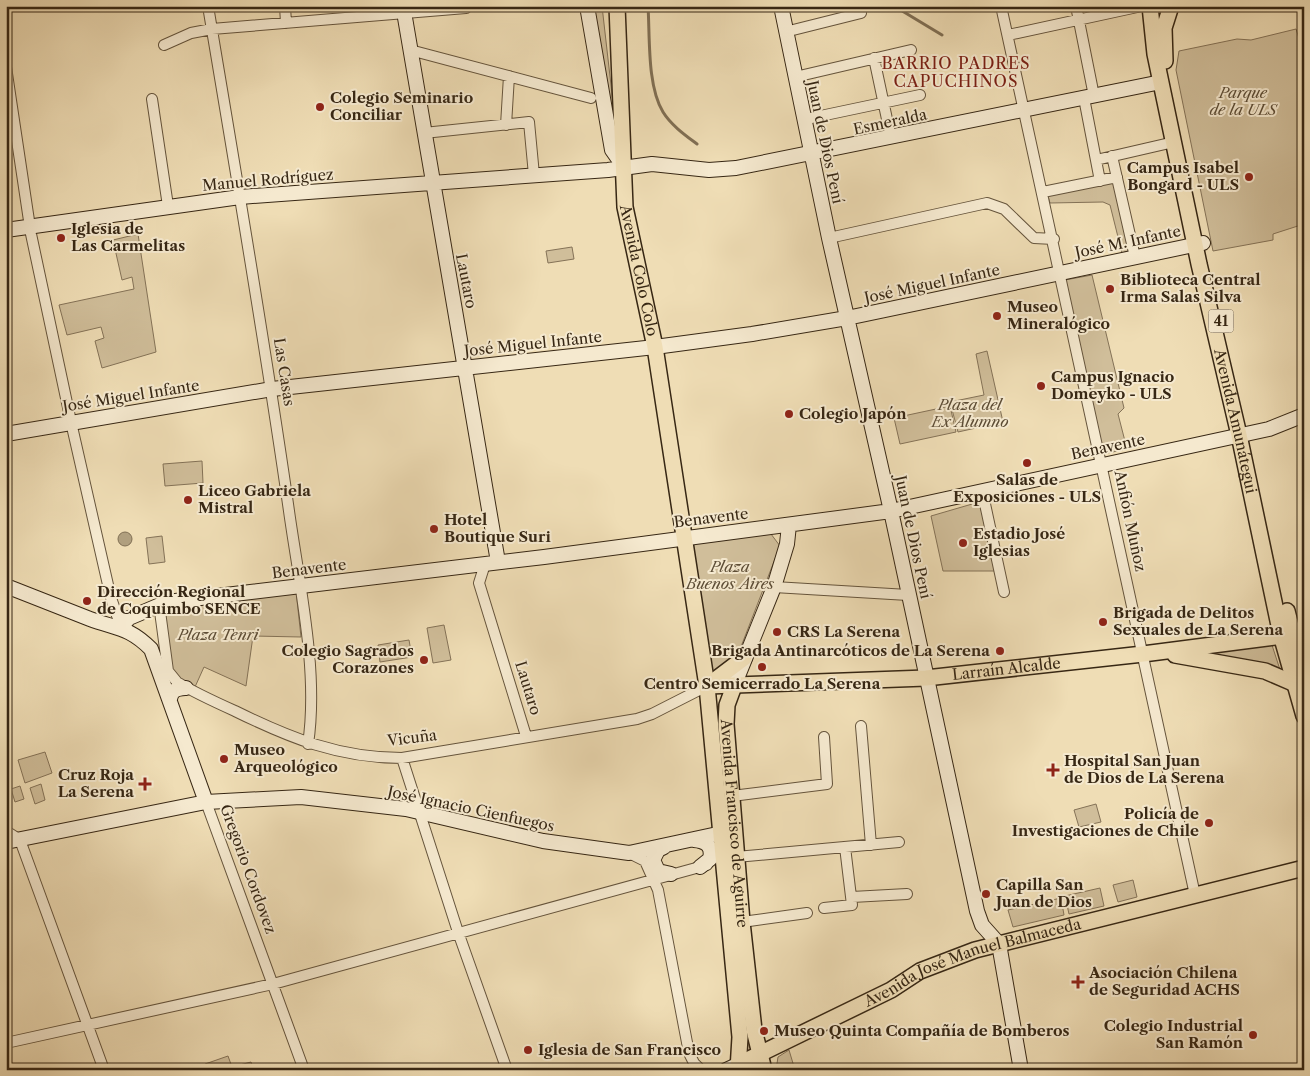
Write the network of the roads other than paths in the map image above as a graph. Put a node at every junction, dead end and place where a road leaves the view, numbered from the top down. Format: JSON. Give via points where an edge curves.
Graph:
{"nodes":[{"id":1,"x":208,"y":6,"type":"edge"},
{"id":2,"x":285,"y":6,"type":"edge"},
{"id":3,"x":587,"y":6,"type":"edge"},
{"id":4,"x":617,"y":6,"type":"edge"},
{"id":5,"x":781,"y":6,"type":"edge"},
{"id":6,"x":1001,"y":6,"type":"edge"},
{"id":7,"x":1076,"y":6,"type":"edge"},
{"id":8,"x":1142,"y":6,"type":"edge"},
{"id":9,"x":1150,"y":6,"type":"edge"},
{"id":10,"x":1171,"y":6,"type":"edge"},
{"id":11,"x":466,"y":8,"type":"dead end"},
{"id":12,"x":404,"y":10,"type":"edge"},
{"id":13,"x":860,"y":10,"type":"edge"},
{"id":14,"x":1079,"y":18,"type":"junction"},
{"id":15,"x":286,"y":23,"type":"junction"},
{"id":16,"x":212,"y":29,"type":"junction"},
{"id":17,"x":785,"y":32,"type":"junction"},
{"id":18,"x":1008,"y":35,"type":"junction"},
{"id":19,"x":164,"y":45,"type":"dead end"},
{"id":20,"x":410,"y":50,"type":"junction"},
{"id":21,"x":911,"y":50,"type":"dead end"},
{"id":22,"x":874,"y":58,"type":"junction"},
{"id":23,"x":6,"y":67,"type":"edge"},
{"id":24,"x":509,"y":76,"type":"junction"},
{"id":25,"x":795,"y":77,"type":"junction"},
{"id":26,"x":1161,"y":82,"type":"junction"},
{"id":27,"x":920,"y":95,"type":"dead end"},
{"id":28,"x":1089,"y":97,"type":"junction"},
{"id":29,"x":591,"y":98,"type":"dead end"},
{"id":30,"x":152,"y":99,"type":"dead end"},
{"id":31,"x":884,"y":103,"type":"junction"},
{"id":32,"x":1025,"y":110,"type":"junction"},
{"id":33,"x":810,"y":118,"type":"dead end"},
{"id":34,"x":10,"y":120,"type":"edge"},
{"id":35,"x":506,"y":125,"type":"junction"},
{"id":36,"x":424,"y":132,"type":"junction"},
{"id":37,"x":891,"y":138,"type":"junction"},
{"id":38,"x":1174,"y":142,"type":"junction"},
{"id":39,"x":812,"y":155,"type":"junction"},
{"id":40,"x":1112,"y":156,"type":"junction"},
{"id":41,"x":1096,"y":160,"type":"junction"},
{"id":42,"x":624,"y":167,"type":"junction"},
{"id":43,"x":534,"y":176,"type":"junction"},
{"id":44,"x":1117,"y":178,"type":"junction"},
{"id":45,"x":1100,"y":181,"type":"junction"},
{"id":46,"x":432,"y":183,"type":"junction"},
{"id":47,"x":1043,"y":192,"type":"junction"},
{"id":48,"x":240,"y":197,"type":"junction"},
{"id":49,"x":168,"y":206,"type":"junction"},
{"id":50,"x":29,"y":226,"type":"junction"},
{"id":51,"x":6,"y":230,"type":"edge"},
{"id":52,"x":829,"y":238,"type":"junction"},
{"id":53,"x":1054,"y":239,"type":"junction"},
{"id":54,"x":1199,"y":244,"type":"junction"},
{"id":55,"x":1135,"y":257,"type":"junction"},
{"id":56,"x":1061,"y":273,"type":"junction"},
{"id":57,"x":847,"y":318,"type":"junction"},
{"id":58,"x":655,"y":347,"type":"junction"},
{"id":59,"x":466,"y":368,"type":"junction"},
{"id":60,"x":272,"y":389,"type":"junction"},
{"id":61,"x":1304,"y":415,"type":"edge"},
{"id":62,"x":71,"y":422,"type":"junction"},
{"id":63,"x":6,"y":434,"type":"edge"},
{"id":64,"x":1244,"y":434,"type":"junction"},
{"id":65,"x":1102,"y":465,"type":"junction"},
{"id":66,"x":982,"y":490,"type":"junction"},
{"id":67,"x":891,"y":510,"type":"junction"},
{"id":68,"x":789,"y":525,"type":"junction"},
{"id":69,"x":684,"y":538,"type":"junction"},
{"id":70,"x":491,"y":563,"type":"junction"},
{"id":71,"x":6,"y":586,"type":"edge"},
{"id":72,"x":300,"y":587,"type":"junction"},
{"id":73,"x":774,"y":587,"type":"junction"},
{"id":74,"x":1004,"y":592,"type":"dead end"},
{"id":75,"x":908,"y":595,"type":"junction"},
{"id":76,"x":159,"y":604,"type":"junction"},
{"id":77,"x":121,"y":627,"type":"junction"},
{"id":78,"x":1292,"y":634,"type":"edge"},
{"id":79,"x":1162,"y":652,"type":"junction"},
{"id":80,"x":1143,"y":654,"type":"junction"},
{"id":81,"x":744,"y":658,"type":"junction"},
{"id":82,"x":926,"y":678,"type":"junction"},
{"id":83,"x":1299,"y":680,"type":"edge"},
{"id":84,"x":707,"y":686,"type":"junction"},
{"id":85,"x":734,"y":686,"type":"junction"},
{"id":86,"x":186,"y":688,"type":"junction"},
{"id":87,"x":170,"y":699,"type":"junction"},
{"id":88,"x":1304,"y":716,"type":"edge"},
{"id":89,"x":861,"y":726,"type":"dead end"},
{"id":90,"x":526,"y":736,"type":"junction"},
{"id":91,"x":824,"y":737,"type":"dead end"},
{"id":92,"x":308,"y":744,"type":"junction"},
{"id":93,"x":402,"y":758,"type":"junction"},
{"id":94,"x":732,"y":796,"type":"junction"},
{"id":95,"x":206,"y":802,"type":"junction"},
{"id":96,"x":419,"y":811,"type":"junction"},
{"id":97,"x":6,"y":831,"type":"edge"},
{"id":98,"x":722,"y":833,"type":"junction"},
{"id":99,"x":20,"y":840,"type":"junction"},
{"id":100,"x":694,"y":840,"type":"junction"},
{"id":101,"x":6,"y":842,"type":"edge"},
{"id":102,"x":899,"y":842,"type":"dead end"},
{"id":103,"x":871,"y":845,"type":"junction"},
{"id":104,"x":664,"y":847,"type":"junction"},
{"id":105,"x":845,"y":847,"type":"junction"},
{"id":106,"x":629,"y":853,"type":"junction"},
{"id":107,"x":732,"y":855,"type":"junction"},
{"id":108,"x":700,"y":867,"type":"junction"},
{"id":109,"x":1304,"y":868,"type":"edge"},
{"id":110,"x":671,"y":874,"type":"junction"},
{"id":111,"x":655,"y":878,"type":"junction"},
{"id":112,"x":908,"y":894,"type":"dead end"},
{"id":113,"x":1195,"y":895,"type":"junction"},
{"id":114,"x":852,"y":898,"type":"junction"},
{"id":115,"x":824,"y":908,"type":"dead end"},
{"id":116,"x":807,"y":914,"type":"dead end"},
{"id":117,"x":742,"y":922,"type":"junction"},
{"id":118,"x":458,"y":932,"type":"junction"},
{"id":119,"x":999,"y":944,"type":"junction"},
{"id":120,"x":273,"y":984,"type":"junction"},
{"id":121,"x":88,"y":1026,"type":"junction"},
{"id":122,"x":6,"y":1043,"type":"edge"},
{"id":123,"x":760,"y":1055,"type":"junction"},
{"id":124,"x":734,"y":1068,"type":"edge"},
{"id":125,"x":104,"y":1070,"type":"edge"},
{"id":126,"x":304,"y":1070,"type":"edge"},
{"id":127,"x":507,"y":1070,"type":"edge"},
{"id":128,"x":701,"y":1070,"type":"edge"},
{"id":129,"x":764,"y":1070,"type":"edge"},
{"id":130,"x":1021,"y":1070,"type":"edge"}],
"edges":[{"from":1,"to":16,"type":"street","name":"Las Casas"},
{"from":2,"to":15,"type":"street"},
{"from":3,"to":42,"type":"street","name":"Avenida Colo Colo","via":[[612,150]]},
{"from":4,"to":42,"type":"main road"},
{"from":5,"to":17,"type":"street","name":"Juan de Dios Pení"},
{"from":6,"to":18,"type":"street","name":"Anfión Muñoz"},
{"from":7,"to":14,"type":"street"},
{"from":8,"to":14,"type":"street"},
{"from":9,"to":26,"type":"main road","name":"Avenida Amunátegui","number":"41"},
{"from":10,"to":54,"type":"main road","name":"Avenida Amunátegui","number":"41","via":[[1164,28],[1165,69]]},
{"from":11,"to":12,"type":"street"},
{"from":12,"to":15,"type":"street"},
{"from":12,"to":20,"type":"street","name":"Lautaro"},
{"from":13,"to":17,"type":"street"},
{"from":14,"to":18,"type":"street"},
{"from":14,"to":28,"type":"street"},
{"from":15,"to":16,"type":"street"},
{"from":16,"to":19,"type":"street","via":[[191,33]]},
{"from":16,"to":48,"type":"street","name":"Las Casas"},
{"from":17,"to":25,"type":"street","name":"Juan de Dios Pení"},
{"from":18,"to":32,"type":"street","name":"Anfión Muñoz"},
{"from":20,"to":24,"type":"street"},
{"from":20,"to":36,"type":"street","name":"Lautaro"},
{"from":21,"to":22,"type":"street"},
{"from":22,"to":25,"type":"street"},
{"from":22,"to":31,"type":"street"},
{"from":23,"to":34,"type":"street"},
{"from":24,"to":29,"type":"street"},
{"from":24,"to":35,"type":"street"},
{"from":25,"to":39,"type":"street","name":"Juan de Dios Pení"},
{"from":26,"to":28,"type":"street","name":"Esmeralda"},
{"from":26,"to":38,"type":"main road","name":"Avenida Amunátegui","number":"41"},
{"from":27,"to":31,"type":"street"},
{"from":28,"to":32,"type":"street","name":"Esmeralda"},
{"from":28,"to":41,"type":"street"},
{"from":30,"to":49,"type":"street"},
{"from":31,"to":33,"type":"street"},
{"from":31,"to":37,"type":"street"},
{"from":32,"to":37,"type":"street","name":"Esmeralda"},
{"from":32,"to":47,"type":"street","name":"Anfión Muñoz"},
{"from":34,"to":50,"type":"street"},
{"from":35,"to":36,"type":"street"},
{"from":35,"to":43,"type":"street","via":[[529,122]]},
{"from":36,"to":46,"type":"street","name":"Lautaro"},
{"from":37,"to":39,"type":"street","name":"Esmeralda"},
{"from":38,"to":40,"type":"street"},
{"from":38,"to":54,"type":"main road","name":"Avenida Amunátegui","number":"41"},
{"from":39,"to":42,"type":"street","name":"Esmeralda","via":[[727,170],[659,164]]},
{"from":39,"to":52,"type":"street","name":"Juan de Dios Pení"},
{"from":40,"to":41,"type":"street"},
{"from":40,"to":44,"type":"street"},
{"from":41,"to":45,"type":"street"},
{"from":42,"to":43,"type":"street","name":"Manuel Rodríguez"},
{"from":42,"to":58,"type":"main road","name":"Avenida Colo Colo","via":[[625,207]]},
{"from":43,"to":46,"type":"street","name":"Manuel Rodríguez"},
{"from":44,"to":45,"type":"street"},
{"from":44,"to":55,"type":"street"},
{"from":45,"to":47,"type":"street"},
{"from":46,"to":48,"type":"street","name":"Manuel Rodríguez"},
{"from":46,"to":59,"type":"street","name":"Lautaro"},
{"from":47,"to":53,"type":"street","name":"Anfión Muñoz"},
{"from":48,"to":49,"type":"street","name":"Manuel Rodríguez"},
{"from":48,"to":60,"type":"street","name":"Las Casas"},
{"from":49,"to":50,"type":"street","name":"Manuel Rodríguez"},
{"from":50,"to":51,"type":"street","name":"Manuel Rodríguez"},
{"from":50,"to":62,"type":"street"},
{"from":52,"to":53,"type":"street","via":[[987,203],[1004,209],[1032,237]]},
{"from":52,"to":57,"type":"street","name":"Juan de Dios Pení"},
{"from":53,"to":56,"type":"street","name":"Anfión Muñoz"},
{"from":54,"to":55,"type":"street","name":"José M. Infante"},
{"from":54,"to":64,"type":"main road","name":"Avenida Amunátegui","number":"41"},
{"from":55,"to":56,"type":"street","name":"José M. Infante"},
{"from":56,"to":57,"type":"street","name":"José Miguel Infante"},
{"from":56,"to":65,"type":"street","name":"Anfión Muñoz"},
{"from":57,"to":58,"type":"street","name":"José Miguel Infante"},
{"from":57,"to":67,"type":"street","name":"Juan de Dios Pení"},
{"from":58,"to":59,"type":"street","name":"José Miguel Infante"},
{"from":58,"to":69,"type":"main road","name":"Avenida Colo Colo"},
{"from":59,"to":60,"type":"street","name":"José Miguel Infante"},
{"from":59,"to":70,"type":"street","name":"Lautaro"},
{"from":60,"to":62,"type":"street","name":"José Miguel Infante"},
{"from":60,"to":72,"type":"street","name":"Las Casas"},
{"from":61,"to":64,"type":"street","name":"Benavente","via":[[1278,426]]},
{"from":62,"to":63,"type":"street","name":"José Miguel Infante"},
{"from":62,"to":77,"type":"street","via":[[111,598]]},
{"from":64,"to":65,"type":"street","name":"Benavente"},
{"from":64,"to":78,"type":"main road","name":"Avenida Amunátegui","number":"41"},
{"from":65,"to":66,"type":"street","name":"Benavente"},
{"from":65,"to":80,"type":"street","name":"Anfión Muñoz"},
{"from":66,"to":67,"type":"street","name":"Benavente"},
{"from":66,"to":74,"type":"street"},
{"from":67,"to":68,"type":"street","name":"Benavente"},
{"from":67,"to":75,"type":"street","name":"Juan de Dios Pení"},
{"from":68,"to":69,"type":"street","name":"Benavente"},
{"from":68,"to":73,"type":"street","name":"Avenida Francisco de Aguirre","via":[[787,544]]},
{"from":69,"to":70,"type":"street","name":"Benavente"},
{"from":69,"to":84,"type":"main road","name":"Avenida Francisco de Aguirre"},
{"from":70,"to":72,"type":"street","name":"Benavente"},
{"from":70,"to":90,"type":"street","name":"Lautaro","via":[[479,583]]},
{"from":71,"to":77,"type":"street","via":[[98,622]]},
{"from":72,"to":76,"type":"street","name":"Benavente"},
{"from":72,"to":92,"type":"street","name":"Las Casas","via":[[311,712]]},
{"from":73,"to":75,"type":"street"},
{"from":73,"to":81,"type":"street","name":"Avenida Francisco de Aguirre"},
{"from":75,"to":82,"type":"street","name":"Juan de Dios Pení"},
{"from":76,"to":77,"type":"street","name":"Benavente","via":[[129,618]]},
{"from":76,"to":86,"type":"street","name":"Vicuña","via":[[168,670]]},
{"from":77,"to":87,"type":"street","name":"Gregorio Cordovez","via":[[151,649]]},
{"from":78,"to":79,"type":"main road","name":"Larraín Alcalde"},
{"from":78,"to":83,"type":"main road","name":"Avenida Amunátegui","number":"41"},
{"from":79,"to":80,"type":"main road","name":"Larraín Alcalde"},
{"from":79,"to":83,"type":"main road"},
{"from":80,"to":82,"type":"main road","name":"Larraín Alcalde"},
{"from":80,"to":113,"type":"street","name":"Anfión Muñoz"},
{"from":81,"to":84,"type":"main road"},
{"from":81,"to":85,"type":"street","name":"Avenida Francisco de Aguirre"},
{"from":82,"to":85,"type":"main road","name":"Larraín Alcalde"},
{"from":82,"to":119,"type":"street","name":"Juan de Dios Pení","via":[[979,919]]},
{"from":83,"to":88,"type":"main road","name":"Avenida Amunátegui","number":"41"},
{"from":84,"to":85,"type":"main road","name":"Larraín Alcalde"},
{"from":84,"to":90,"type":"street","name":"Vicuña","via":[[646,717]]},
{"from":84,"to":98,"type":"main road","name":"Avenida Francisco de Aguirre"},
{"from":85,"to":94,"type":"main road","name":"Avenida Francisco de Aguirre","via":[[726,715]]},
{"from":86,"to":87,"type":"street","via":[[171,693]]},
{"from":86,"to":92,"type":"street","name":"Vicuña"},
{"from":87,"to":95,"type":"street","name":"Gregorio Cordovez"},
{"from":89,"to":103,"type":"street"},
{"from":90,"to":93,"type":"street","name":"Vicuña"},
{"from":91,"to":94,"type":"street","via":[[827,784]]},
{"from":92,"to":93,"type":"street","name":"Vicuña","via":[[374,757]]},
{"from":93,"to":96,"type":"street"},
{"from":94,"to":107,"type":"main road","name":"Avenida Francisco de Aguirre"},
{"from":95,"to":96,"type":"street","name":"José Ignacio Cienfuegos","via":[[312,797]]},
{"from":95,"to":99,"type":"street","name":"José Ignacio Cienfuegos"},
{"from":95,"to":120,"type":"street","name":"Gregorio Cordovez"},
{"from":96,"to":106,"type":"street","name":"José Ignacio Cienfuegos","via":[[537,840]]},
{"from":96,"to":118,"type":"street"},
{"from":97,"to":99,"type":"street"},
{"from":98,"to":100,"type":"street","name":"José Ignacio Cienfuegos"},
{"from":98,"to":107,"type":"main road"},
{"from":99,"to":101,"type":"street","name":"José Ignacio Cienfuegos"},
{"from":99,"to":121,"type":"street"},
{"from":100,"to":104,"type":"street","name":"José Ignacio Cienfuegos"},
{"from":100,"to":108,"type":"street","via":[[710,847],[710,859]]},
{"from":102,"to":103,"type":"street"},
{"from":103,"to":105,"type":"street"},
{"from":104,"to":106,"type":"street","name":"José Ignacio Cienfuegos"},
{"from":104,"to":110,"type":"street","via":[[658,850],[653,860],[658,871]]},
{"from":105,"to":107,"type":"street"},
{"from":105,"to":114,"type":"street"},
{"from":106,"to":111,"type":"street","via":[[645,861]]},
{"from":107,"to":108,"type":"street"},
{"from":107,"to":117,"type":"main road","name":"Avenida Francisco de Aguirre"},
{"from":107,"to":124,"type":"main road","name":"Avenida Francisco de Aguirre","via":[[740,1037]]},
{"from":108,"to":110,"type":"street"},
{"from":109,"to":113,"type":"main road","name":"Avenida José Manuel Balmaceda"},
{"from":110,"to":111,"type":"street"},
{"from":111,"to":118,"type":"street"},
{"from":111,"to":128,"type":"street","via":[[670,941],[689,1053]]},
{"from":112,"to":114,"type":"street"},
{"from":113,"to":119,"type":"main road","name":"Avenida José Manuel Balmaceda"},
{"from":114,"to":115,"type":"street","via":[[850,906]]},
{"from":116,"to":117,"type":"street"},
{"from":117,"to":123,"type":"main road","name":"Avenida Francisco de Aguirre","via":[[754,1030]]},
{"from":118,"to":120,"type":"street"},
{"from":118,"to":127,"type":"street"},
{"from":119,"to":123,"type":"main road","name":"Avenida José Manuel Balmaceda","via":[[935,964],[883,994]]},
{"from":119,"to":130,"type":"street","name":"Juan de Dios Pení"},
{"from":120,"to":121,"type":"street"},
{"from":120,"to":126,"type":"street","name":"Gregorio Cordovez"},
{"from":121,"to":122,"type":"street"},
{"from":121,"to":125,"type":"street"},
{"from":123,"to":124,"type":"main road","name":"Avenida José Manuel Balmaceda"},
{"from":123,"to":129,"type":"main road","name":"Avenida Francisco de Aguirre"}]}
